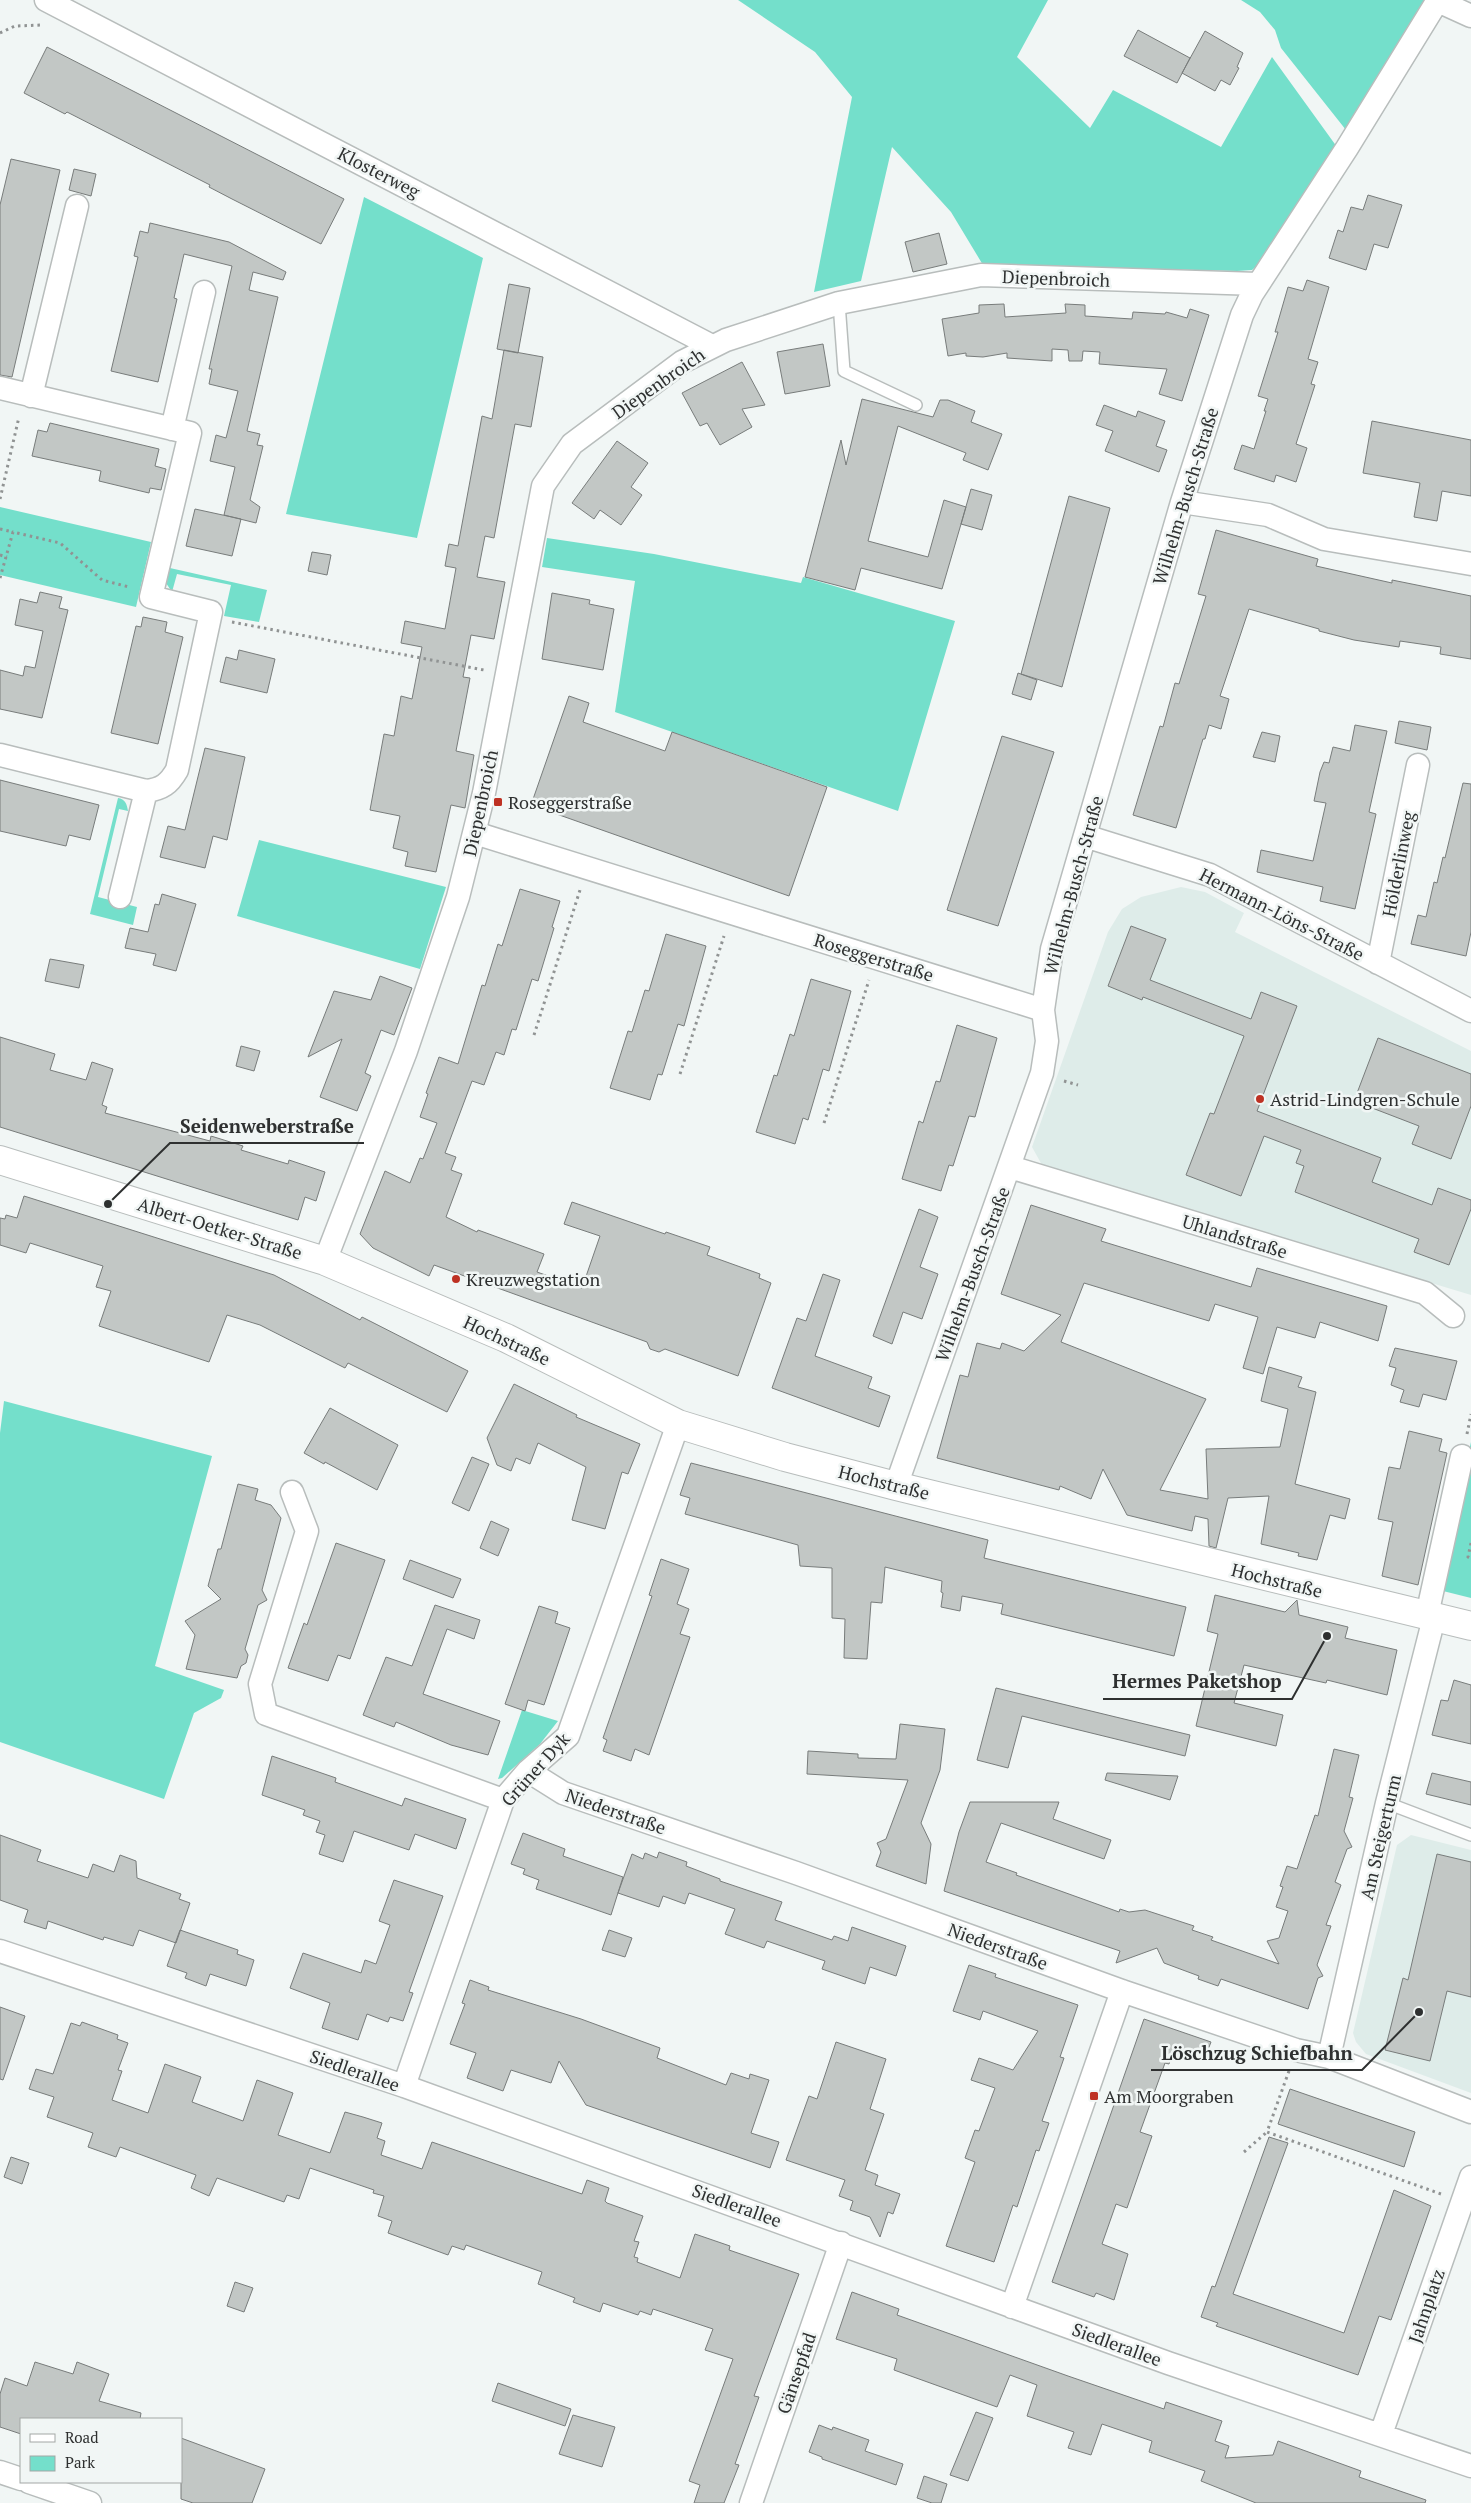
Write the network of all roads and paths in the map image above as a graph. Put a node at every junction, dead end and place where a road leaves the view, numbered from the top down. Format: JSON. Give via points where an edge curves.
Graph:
{"nodes":[{"id":1,"x":46,"y":0,"type":"edge"},
{"id":2,"x":1438,"y":0,"type":"edge"},
{"id":3,"x":1471,"y":16,"type":"edge"},
{"id":4,"x":77,"y":206,"type":"dead end"},
{"id":5,"x":1258,"y":284,"type":"junction"},
{"id":6,"x":204,"y":292,"type":"dead end"},
{"id":7,"x":839,"y":303,"type":"junction"},
{"id":8,"x":712,"y":346,"type":"junction"},
{"id":9,"x":0,"y":388,"type":"edge"},
{"id":10,"x":28,"y":395,"type":"junction"},
{"id":11,"x":916,"y":405,"type":"dead end"},
{"id":12,"x":172,"y":429,"type":"junction"},
{"id":13,"x":0,"y":498,"type":"edge"},
{"id":14,"x":1182,"y":502,"type":"junction"},
{"id":15,"x":0,"y":529,"type":"edge"},
{"id":16,"x":13,"y":532,"type":"junction"},
{"id":17,"x":0,"y":555,"type":"edge"},
{"id":18,"x":7,"y":557,"type":"junction"},
{"id":19,"x":1471,"y":564,"type":"edge"},
{"id":20,"x":0,"y":578,"type":"edge"},
{"id":21,"x":152,"y":592,"type":"junction"},
{"id":22,"x":210,"y":617,"type":"junction"},
{"id":23,"x":505,"y":674,"type":"junction"},
{"id":24,"x":0,"y":755,"type":"edge"},
{"id":25,"x":1418,"y":764,"type":"dead end"},
{"id":26,"x":146,"y":790,"type":"junction"},
{"id":27,"x":475,"y":833,"type":"junction"},
{"id":28,"x":1085,"y":836,"type":"junction"},
{"id":29,"x":587,"y":868,"type":"junction"},
{"id":30,"x":120,"y":897,"type":"dead end"},
{"id":31,"x":730,"y":914,"type":"junction"},
{"id":32,"x":876,"y":958,"type":"junction"},
{"id":33,"x":1378,"y":963,"type":"junction"},
{"id":34,"x":1043,"y":1010,"type":"junction"},
{"id":35,"x":1471,"y":1011,"type":"edge"},
{"id":36,"x":534,"y":1035,"type":"dead end"},
{"id":37,"x":680,"y":1074,"type":"dead end"},
{"id":38,"x":824,"y":1123,"type":"dead end"},
{"id":39,"x":0,"y":1160,"type":"edge"},
{"id":40,"x":1010,"y":1167,"type":"junction"},
{"id":41,"x":325,"y":1261,"type":"junction"},
{"id":42,"x":1453,"y":1316,"type":"dead end"},
{"id":43,"x":678,"y":1424,"type":"junction"},
{"id":44,"x":1462,"y":1456,"type":"dead end"},
{"id":45,"x":896,"y":1486,"type":"junction"},
{"id":46,"x":292,"y":1492,"type":"dead end"},
{"id":47,"x":1471,"y":1543,"type":"edge"},
{"id":48,"x":1471,"y":1558,"type":"edge"},
{"id":49,"x":1434,"y":1618,"type":"junction"},
{"id":50,"x":1471,"y":1626,"type":"edge"},
{"id":51,"x":528,"y":1771,"type":"junction"},
{"id":52,"x":502,"y":1800,"type":"junction"},
{"id":53,"x":1387,"y":1803,"type":"junction"},
{"id":54,"x":1471,"y":1835,"type":"edge"},
{"id":55,"x":0,"y":1951,"type":"edge"},
{"id":56,"x":1122,"y":1991,"type":"junction"},
{"id":57,"x":1296,"y":2050,"type":"junction"},
{"id":58,"x":1328,"y":2057,"type":"junction"},
{"id":59,"x":404,"y":2086,"type":"junction"},
{"id":60,"x":1471,"y":2112,"type":"edge"},
{"id":61,"x":1267,"y":2132,"type":"junction"},
{"id":62,"x":1244,"y":2152,"type":"dead end"},
{"id":63,"x":1471,"y":2177,"type":"edge"},
{"id":64,"x":1462,"y":2201,"type":"junction"},
{"id":65,"x":841,"y":2243,"type":"junction"},
{"id":66,"x":1012,"y":2307,"type":"junction"},
{"id":67,"x":1381,"y":2434,"type":"junction"},
{"id":68,"x":1471,"y":2466,"type":"edge"},
{"id":69,"x":0,"y":2472,"type":"edge"},
{"id":70,"x":20,"y":2479,"type":"edge"},
{"id":71,"x":31,"y":2483,"type":"edge"},
{"id":72,"x":90,"y":2503,"type":"edge"},
{"id":73,"x":751,"y":2503,"type":"edge"}],
"edges":[{"from":1,"to":8,"type":"street","name":"Klosterweg"},
{"from":2,"to":3,"type":"street"},
{"from":2,"to":5,"type":"street"},
{"from":4,"to":10,"type":"street"},
{"from":5,"to":7,"type":"street","name":"Diepenbroich","via":[[981,275]]},
{"from":5,"to":14,"type":"street","name":"Wilhelm-Busch-Straße","via":[[1238,325]]},
{"from":6,"to":12,"type":"street"},
{"from":7,"to":8,"type":"street","name":"Diepenbroich"},
{"from":7,"to":11,"type":"lane","via":[[844,370]]},
{"from":8,"to":23,"type":"street","name":"Diepenbroich","via":[[682,362],[572,444],[543,486]]},
{"from":9,"to":10,"type":"street"},
{"from":10,"to":12,"type":"street"},
{"from":10,"to":13,"type":"path"},
{"from":12,"to":21,"type":"street","via":[[190,433]]},
{"from":14,"to":19,"type":"street","via":[[1268,514],[1324,539]]},
{"from":14,"to":28,"type":"street","name":"Wilhelm-Busch-Straße"},
{"from":15,"to":16,"type":"path"},
{"from":16,"to":18,"type":"path"},
{"from":16,"to":21,"type":"path","via":[[60,543],[102,580]]},
{"from":17,"to":18,"type":"path"},
{"from":18,"to":20,"type":"path"},
{"from":21,"to":22,"type":"street","via":[[151,597],[211,612]]},
{"from":22,"to":23,"type":"path"},
{"from":22,"to":26,"type":"street","via":[[176,770],[171,781],[160,789]]},
{"from":23,"to":27,"type":"street","name":"Diepenbroich"},
{"from":24,"to":26,"type":"street"},
{"from":25,"to":33,"type":"street","name":"Hölderlinweg"},
{"from":26,"to":30,"type":"street"},
{"from":27,"to":29,"type":"street","name":"Roseggerstraße"},
{"from":27,"to":41,"type":"street","name":"Diepenbroich","via":[[433,974]]},
{"from":28,"to":33,"type":"street","name":"Hermann-Löns-Straße","via":[[1210,875]]},
{"from":28,"to":34,"type":"street","name":"Wilhelm-Busch-Straße","via":[[1052,949]]},
{"from":29,"to":31,"type":"street","name":"Roseggerstraße"},
{"from":29,"to":36,"type":"path"},
{"from":31,"to":32,"type":"street","name":"Roseggerstraße"},
{"from":31,"to":37,"type":"path"},
{"from":32,"to":34,"type":"street","name":"Roseggerstraße"},
{"from":32,"to":38,"type":"path"},
{"from":33,"to":35,"type":"street","name":"Hermann-Löns-Straße"},
{"from":34,"to":40,"type":"street","name":"Wilhelm-Busch-Straße","via":[[1047,1041],[1042,1073]]},
{"from":39,"to":41,"type":"street","name":"Albert-Oetker-Straße"},
{"from":40,"to":42,"type":"street","name":"Uhlandstraße","via":[[1425,1293]]},
{"from":40,"to":45,"type":"street","name":"Wilhelm-Busch-Straße"},
{"from":41,"to":43,"type":"street","name":"Hochstraße","via":[[506,1338]]},
{"from":43,"to":45,"type":"street","name":"Hochstraße"},
{"from":43,"to":51,"type":"street","name":"Grüner Dyk","via":[[568,1736]]},
{"from":44,"to":49,"type":"street","via":[[1429,1606]]},
{"from":45,"to":49,"type":"street","name":"Hochstraße"},
{"from":46,"to":52,"type":"street","via":[[307,1531],[260,1684],[266,1714]]},
{"from":47,"to":48,"type":"path","via":[[1468,1557]]},
{"from":49,"to":50,"type":"street","name":"Hochstraße"},
{"from":49,"to":53,"type":"street","name":"Am Steigerturm"},
{"from":51,"to":52,"type":"street","name":"Grüner Dyk"},
{"from":51,"to":56,"type":"street","name":"Niederstraße","via":[[563,1793]]},
{"from":52,"to":59,"type":"street","name":"Grüner Dyk"},
{"from":53,"to":54,"type":"lane"},
{"from":53,"to":58,"type":"street","name":"Am Steigerturm"},
{"from":55,"to":59,"type":"street","name":"Siedlerallee"},
{"from":56,"to":57,"type":"street","name":"Niederstraße"},
{"from":56,"to":66,"type":"street"},
{"from":57,"to":58,"type":"street","name":"Niederstraße"},
{"from":57,"to":61,"type":"path"},
{"from":58,"to":60,"type":"street","name":"Niederstraße"},
{"from":59,"to":65,"type":"street","name":"Siedlerallee"},
{"from":61,"to":62,"type":"path"},
{"from":61,"to":64,"type":"path"},
{"from":63,"to":64,"type":"street","name":"Jahnplatz"},
{"from":64,"to":67,"type":"street","name":"Jahnplatz"},
{"from":65,"to":66,"type":"street","name":"Siedlerallee"},
{"from":65,"to":73,"type":"street","name":"Gänsepfad"},
{"from":66,"to":67,"type":"street","name":"Siedlerallee","via":[[1264,2397]]},
{"from":67,"to":68,"type":"street","name":"Siedlerallee"},
{"from":69,"to":70,"type":"street"},
{"from":71,"to":72,"type":"street"}]}
